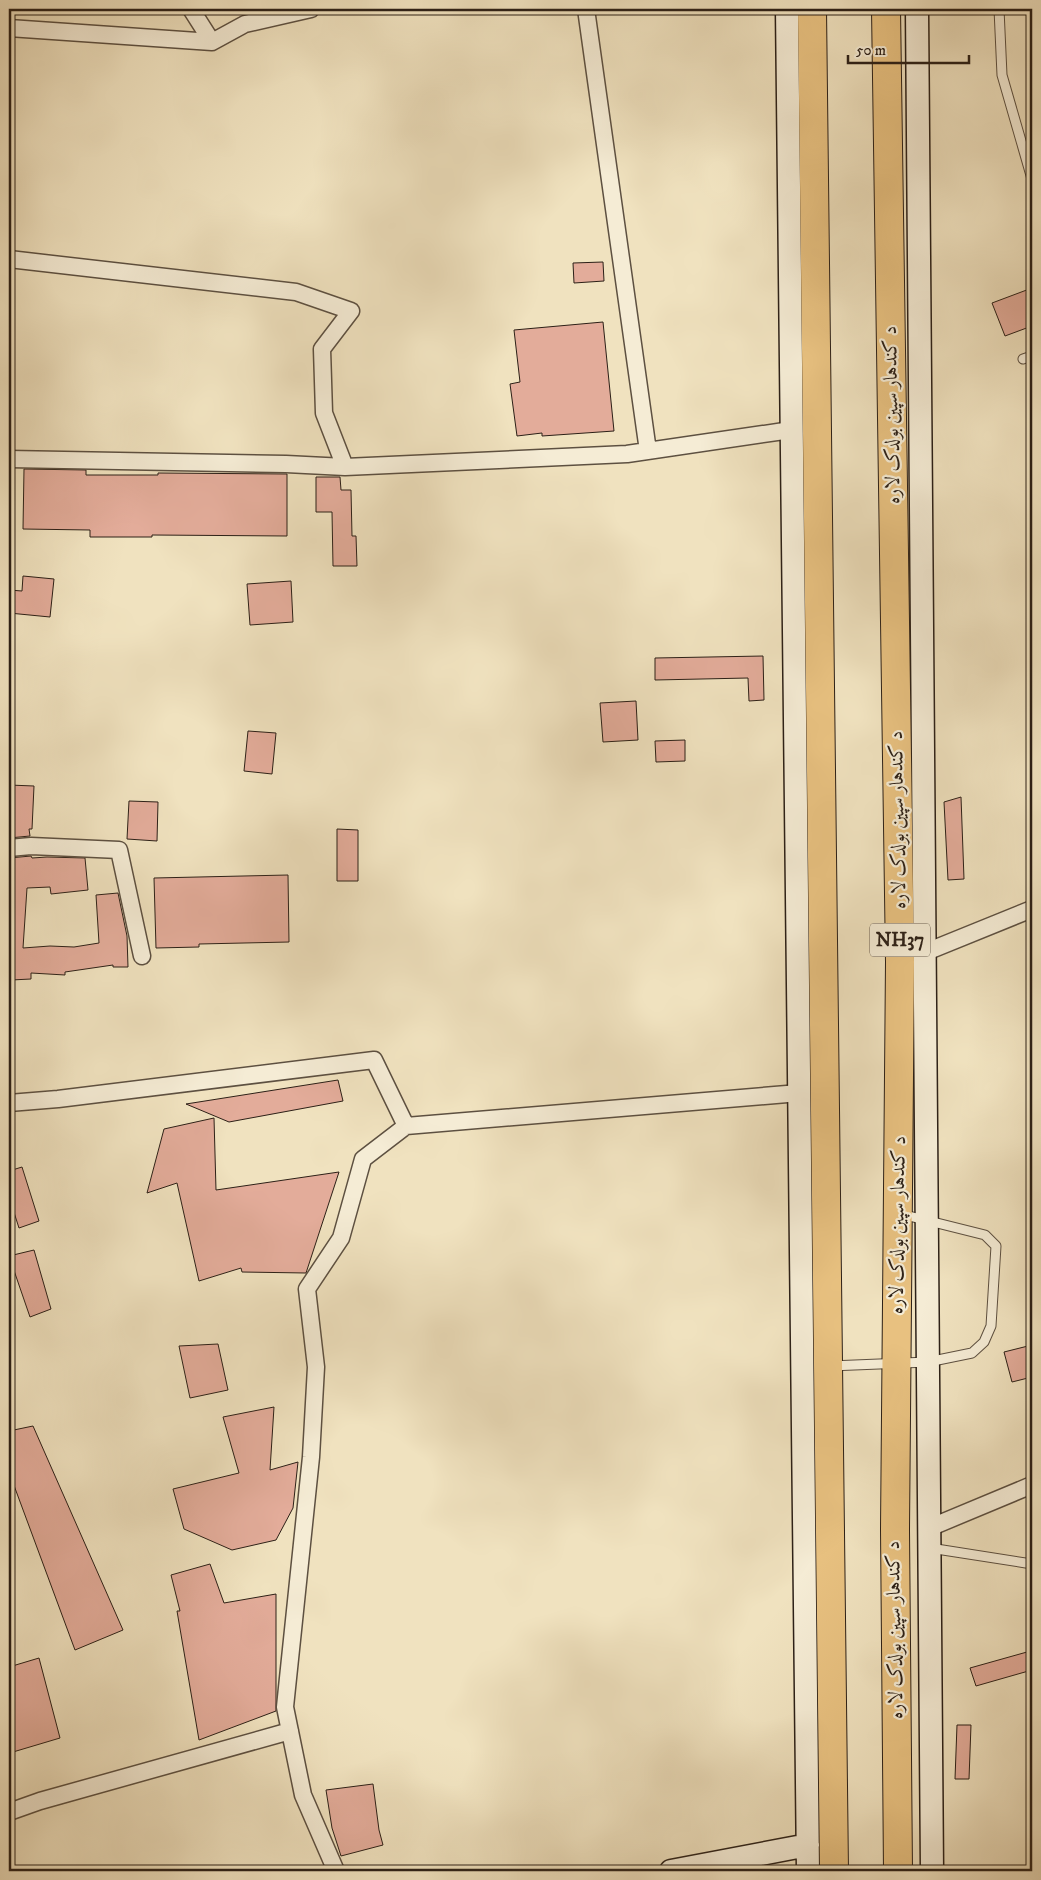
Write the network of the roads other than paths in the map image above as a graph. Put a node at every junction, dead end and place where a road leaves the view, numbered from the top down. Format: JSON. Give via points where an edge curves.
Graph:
{"nodes":[{"id":1,"x":191,"y":9,"type":"edge"},
{"id":2,"x":310,"y":9,"type":"edge"},
{"id":3,"x":586,"y":9,"type":"edge"},
{"id":4,"x":787,"y":9,"type":"edge"},
{"id":5,"x":812,"y":9,"type":"edge"},
{"id":6,"x":886,"y":9,"type":"edge"},
{"id":7,"x":917,"y":9,"type":"edge"},
{"id":8,"x":999,"y":9,"type":"edge"},
{"id":9,"x":9,"y":28,"type":"edge"},
{"id":10,"x":212,"y":42,"type":"junction"},
{"id":11,"x":1032,"y":179,"type":"edge"},
{"id":12,"x":9,"y":259,"type":"edge"},
{"id":13,"x":1032,"y":356,"type":"edge"},
{"id":14,"x":1023,"y":359,"type":"dead end"},
{"id":15,"x":792,"y":430,"type":"junction"},
{"id":16,"x":648,"y":451,"type":"junction"},
{"id":17,"x":9,"y":459,"type":"edge"},
{"id":18,"x":345,"y":467,"type":"junction"},
{"id":19,"x":9,"y":848,"type":"edge"},
{"id":20,"x":1032,"y":909,"type":"edge"},
{"id":21,"x":926,"y":952,"type":"junction"},
{"id":22,"x":142,"y":956,"type":"dead end"},
{"id":23,"x":799,"y":1093,"type":"junction"},
{"id":24,"x":9,"y":1103,"type":"edge"},
{"id":25,"x":406,"y":1126,"type":"junction"},
{"id":26,"x":898,"y":1214,"type":"junction"},
{"id":27,"x":928,"y":1221,"type":"junction"},
{"id":28,"x":928,"y":1362,"type":"junction"},
{"id":29,"x":896,"y":1364,"type":"junction"},
{"id":30,"x":815,"y":1366,"type":"junction"},
{"id":31,"x":1032,"y":1485,"type":"edge"},
{"id":32,"x":930,"y":1538,"type":"junction"},
{"id":33,"x":1032,"y":1564,"type":"edge"},
{"id":34,"x":290,"y":1731,"type":"junction"},
{"id":35,"x":9,"y":1812,"type":"edge"},
{"id":36,"x":808,"y":1845,"type":"junction"},
{"id":37,"x":336,"y":1871,"type":"edge"},
{"id":38,"x":671,"y":1871,"type":"edge"},
{"id":39,"x":808,"y":1871,"type":"edge"},
{"id":40,"x":834,"y":1871,"type":"edge"},
{"id":41,"x":898,"y":1871,"type":"edge"},
{"id":42,"x":932,"y":1871,"type":"edge"}],
"edges":[{"from":1,"to":10,"type":"street"},
{"from":2,"to":10,"type":"street","via":[[245,24]]},
{"from":3,"to":16,"type":"street"},
{"from":4,"to":15,"type":"street"},
{"from":5,"to":30,"type":"highway"},
{"from":6,"to":26,"type":"highway","name":"د کندهار سپین بولدک لاره","number":"NH37","via":[[900,962]]},
{"from":7,"to":21,"type":"street"},
{"from":8,"to":11,"type":"lane","via":[[1002,75]]},
{"from":9,"to":10,"type":"street"},
{"from":12,"to":18,"type":"street","via":[[296,292],[351,311],[322,349],[324,413]]},
{"from":13,"to":14,"type":"lane"},
{"from":15,"to":16,"type":"street"},
{"from":15,"to":23,"type":"street"},
{"from":16,"to":18,"type":"street"},
{"from":17,"to":18,"type":"street"},
{"from":19,"to":22,"type":"street","via":[[119,850]]},
{"from":20,"to":21,"type":"street"},
{"from":21,"to":27,"type":"street"},
{"from":23,"to":25,"type":"street"},
{"from":23,"to":30,"type":"street"},
{"from":24,"to":25,"type":"street","via":[[58,1100],[374,1060]]},
{"from":25,"to":34,"type":"street","via":[[363,1158],[341,1238],[307,1289],[316,1367],[311,1457],[285,1707]]},
{"from":26,"to":27,"type":"lane"},
{"from":26,"to":29,"type":"highway","name":"د کندهار سپین بولدک لاره","number":"NH37"},
{"from":27,"to":28,"type":"street"},
{"from":27,"to":28,"type":"lane","via":[[985,1235],[996,1246],[991,1326],[984,1342],[972,1353]]},
{"from":28,"to":29,"type":"lane"},
{"from":28,"to":32,"type":"street"},
{"from":29,"to":30,"type":"lane"},
{"from":29,"to":41,"type":"highway","name":"د کندهار سپین بولدک لاره","number":"NH37","via":[[894,1530]]},
{"from":30,"to":36,"type":"street"},
{"from":30,"to":40,"type":"highway"},
{"from":31,"to":32,"type":"street"},
{"from":32,"to":33,"type":"lane"},
{"from":32,"to":42,"type":"street"},
{"from":34,"to":35,"type":"street"},
{"from":34,"to":37,"type":"street","via":[[303,1794]]},
{"from":36,"to":38,"type":"street"},
{"from":36,"to":39,"type":"street"}]}
